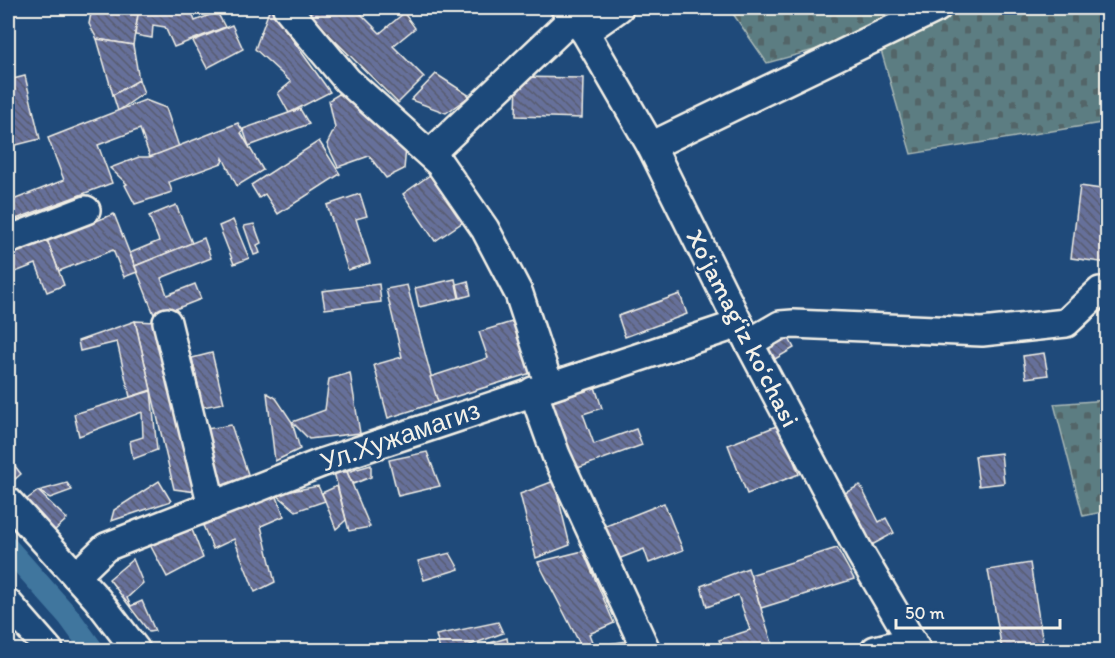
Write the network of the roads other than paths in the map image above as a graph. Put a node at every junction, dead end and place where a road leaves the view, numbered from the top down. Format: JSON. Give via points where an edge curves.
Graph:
{"nodes":[{"id":1,"x":286,"y":8,"type":"edge"},
{"id":2,"x":619,"y":8,"type":"edge"},
{"id":3,"x":937,"y":8,"type":"edge"},
{"id":4,"x":575,"y":19,"type":"edge"},
{"id":5,"x":651,"y":146,"type":"junction"},
{"id":6,"x":430,"y":154,"type":"junction"},
{"id":7,"x":86,"y":210,"type":"dead end"},
{"id":8,"x":8,"y":240,"type":"edge"},
{"id":9,"x":1100,"y":291,"type":"dead end"},
{"id":10,"x":168,"y":322,"type":"dead end"},
{"id":11,"x":744,"y":333,"type":"junction"},
{"id":12,"x":541,"y":388,"type":"junction"},
{"id":13,"x":8,"y":501,"type":"edge"},
{"id":14,"x":212,"y":506,"type":"junction"},
{"id":15,"x":76,"y":576,"type":"junction"},
{"id":16,"x":8,"y":603,"type":"edge"},
{"id":17,"x":915,"y":646,"type":"edge"},
{"id":18,"x":50,"y":651,"type":"edge"},
{"id":19,"x":136,"y":651,"type":"edge"},
{"id":20,"x":646,"y":651,"type":"edge"},
{"id":21,"x":875,"y":651,"type":"edge"}],
"edges":[{"from":1,"to":6,"type":"street","via":[[347,80]]},
{"from":2,"to":4,"type":"street"},
{"from":3,"to":5,"type":"street"},
{"from":4,"to":5,"type":"street","name":"Xoʻjamagʻiz koʻchasi"},
{"from":4,"to":6,"type":"street"},
{"from":5,"to":11,"type":"street","name":"Xoʻjamagʻiz koʻchasi"},
{"from":6,"to":12,"type":"street","via":[[485,229],[519,294]]},
{"from":7,"to":8,"type":"street"},
{"from":9,"to":11,"type":"street","name":"Ул.Хужамагиз","via":[[1066,323],[982,332],[793,324]]},
{"from":10,"to":14,"type":"street"},
{"from":11,"to":12,"type":"street","name":"Ул.Хужамагиз"},
{"from":11,"to":17,"type":"street","name":"Xoʻjamagʻiz koʻchasi","via":[[860,553]]},
{"from":12,"to":14,"type":"street","name":"Ул.Хужамагиз","via":[[321,463]]},
{"from":12,"to":20,"type":"street","via":[[556,454]]},
{"from":13,"to":15,"type":"street"},
{"from":14,"to":15,"type":"street","name":"Ул.Хужамагиз","via":[[106,547]]},
{"from":15,"to":19,"type":"street"},
{"from":16,"to":18,"type":"street"},
{"from":17,"to":21,"type":"street"}]}
